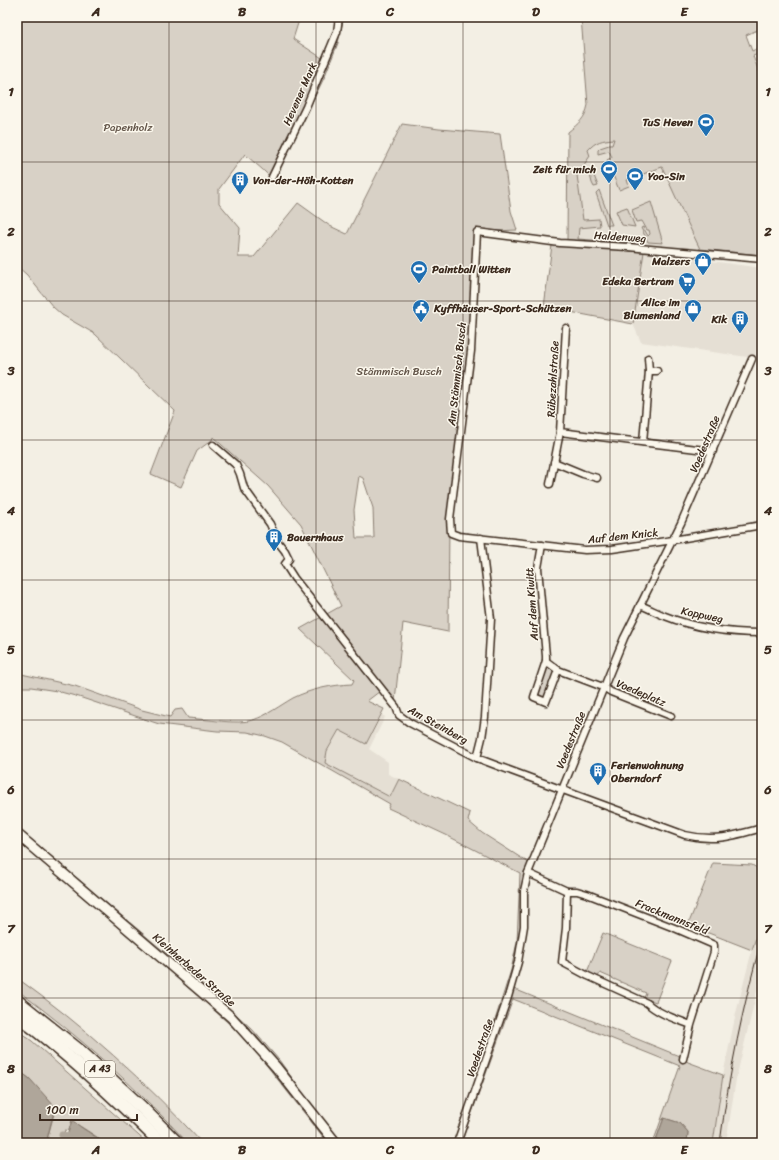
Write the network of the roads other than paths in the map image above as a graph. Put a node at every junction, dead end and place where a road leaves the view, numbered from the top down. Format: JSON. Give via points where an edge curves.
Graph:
{"nodes":[{"id":1,"x":339,"y":17,"type":"edge"},
{"id":2,"x":272,"y":177,"type":"dead end"},
{"id":3,"x":477,"y":232,"type":"joint"},
{"id":4,"x":762,"y":259,"type":"edge"},
{"id":5,"x":566,"y":328,"type":"dead end"},
{"id":6,"x":648,"y":358,"type":"dead end"},
{"id":7,"x":752,"y":359,"type":"dead end"},
{"id":8,"x":649,"y":371,"type":"junction"},
{"id":9,"x":657,"y":371,"type":"dead end"},
{"id":10,"x":560,"y":432,"type":"junction"},
{"id":11,"x":643,"y":442,"type":"junction"},
{"id":12,"x":213,"y":445,"type":"dead end"},
{"id":13,"x":713,"y":451,"type":"junction"},
{"id":14,"x":554,"y":462,"type":"junction"},
{"id":15,"x":597,"y":478,"type":"dead end"},
{"id":16,"x":550,"y":484,"type":"dead end"},
{"id":17,"x":450,"y":519,"type":"joint"},
{"id":18,"x":762,"y":525,"type":"edge"},
{"id":19,"x":481,"y":538,"type":"junction"},
{"id":20,"x":673,"y":540,"type":"junction"},
{"id":21,"x":542,"y":545,"type":"junction"},
{"id":22,"x":640,"y":605,"type":"junction"},
{"id":23,"x":762,"y":633,"type":"edge"},
{"id":24,"x":546,"y":661,"type":"junction"},
{"id":25,"x":558,"y":670,"type":"junction"},
{"id":26,"x":603,"y":687,"type":"junction"},
{"id":27,"x":671,"y":716,"type":"dead end"},
{"id":28,"x":477,"y":758,"type":"junction"},
{"id":29,"x":562,"y":789,"type":"junction"},
{"id":30,"x":762,"y":828,"type":"edge"},
{"id":31,"x":17,"y":834,"type":"edge"},
{"id":32,"x":528,"y":873,"type":"junction"},
{"id":33,"x":567,"y":891,"type":"junction"},
{"id":34,"x":17,"y":1001,"type":"edge"},
{"id":35,"x":17,"y":1015,"type":"edge"},
{"id":36,"x":691,"y":1025,"type":"junction"},
{"id":37,"x":683,"y":1059,"type":"dead end"},
{"id":38,"x":161,"y":1143,"type":"edge"},
{"id":39,"x":177,"y":1143,"type":"edge"},
{"id":40,"x":336,"y":1143,"type":"edge"},
{"id":41,"x":457,"y":1143,"type":"edge"}],
"edges":[{"from":1,"to":2,"type":"street","name":"Hevener Mark","via":[[337,32],[312,93]]},
{"from":3,"to":4,"type":"street","name":"Haldenweg","via":[[560,243]]},
{"from":3,"to":17,"type":"street","name":"Am Stämmisch Busch","via":[[471,351]]},
{"from":5,"to":10,"type":"street","name":"Rübezahlstraße"},
{"from":6,"to":8,"type":"street"},
{"from":7,"to":13,"type":"street","name":"Voedestraße"},
{"from":8,"to":9,"type":"street"},
{"from":8,"to":11,"type":"street"},
{"from":10,"to":11,"type":"street","name":"Rübezahlstraße"},
{"from":10,"to":14,"type":"street","name":"Rübezahlstraße"},
{"from":11,"to":13,"type":"street","name":"Rübezahlstraße"},
{"from":12,"to":28,"type":"street","name":"Am Steinberg","via":[[236,465],[244,488],[270,524],[285,551],[289,559],[285,564],[294,578],[396,707],[399,715],[410,724]]},
{"from":13,"to":20,"type":"street","name":"Voedestraße"},
{"from":14,"to":15,"type":"street"},
{"from":14,"to":16,"type":"street","name":"Rübezahlstraße"},
{"from":17,"to":19,"type":"street","name":"Auf dem Knick","via":[[452,533]]},
{"from":18,"to":20,"type":"street","name":"Auf dem Knick"},
{"from":19,"to":21,"type":"street","name":"Auf dem Knick"},
{"from":19,"to":28,"type":"street","via":[[490,619],[485,717]]},
{"from":20,"to":21,"type":"street","name":"Auf dem Knick","via":[[612,549],[585,550]]},
{"from":20,"to":22,"type":"street","name":"Voedestraße"},
{"from":21,"to":24,"type":"street","name":"Auf dem Kiwitt","via":[[538,568]]},
{"from":22,"to":23,"type":"street","name":"Koppweg","via":[[687,623],[736,632]]},
{"from":22,"to":26,"type":"street","name":"Voedestraße"},
{"from":24,"to":25,"type":"street"},
{"from":24,"to":25,"type":"street","name":"Auf dem Kiwitt","via":[[534,697],[546,702]]},
{"from":25,"to":26,"type":"street"},
{"from":26,"to":27,"type":"street","name":"Voedeplatz"},
{"from":26,"to":29,"type":"street","name":"Voedestraße"},
{"from":28,"to":29,"type":"street","name":"Am Steinberg"},
{"from":29,"to":30,"type":"street","name":"Am Steinberg","via":[[696,838],[715,839]]},
{"from":29,"to":32,"type":"street","name":"Voedestraße"},
{"from":31,"to":40,"type":"street","name":"Kleinherbeder Straße","via":[[231,1017],[276,1067]]},
{"from":32,"to":33,"type":"street","name":"Frackmannsfeld"},
{"from":32,"to":41,"type":"street","name":"Voedestraße","via":[[518,962]]},
{"from":33,"to":36,"type":"street","via":[[562,962],[647,1003],[659,1012]]},
{"from":33,"to":36,"type":"street","name":"Frackmannsfeld","via":[[593,896],[714,945]]},
{"from":34,"to":39,"type":"highway","number":"A 43","via":[[81,1052]]},
{"from":35,"to":38,"type":"highway","number":"A 43","via":[[84,1070]]},
{"from":36,"to":37,"type":"street","name":"Frackmannsfeld"}]}
